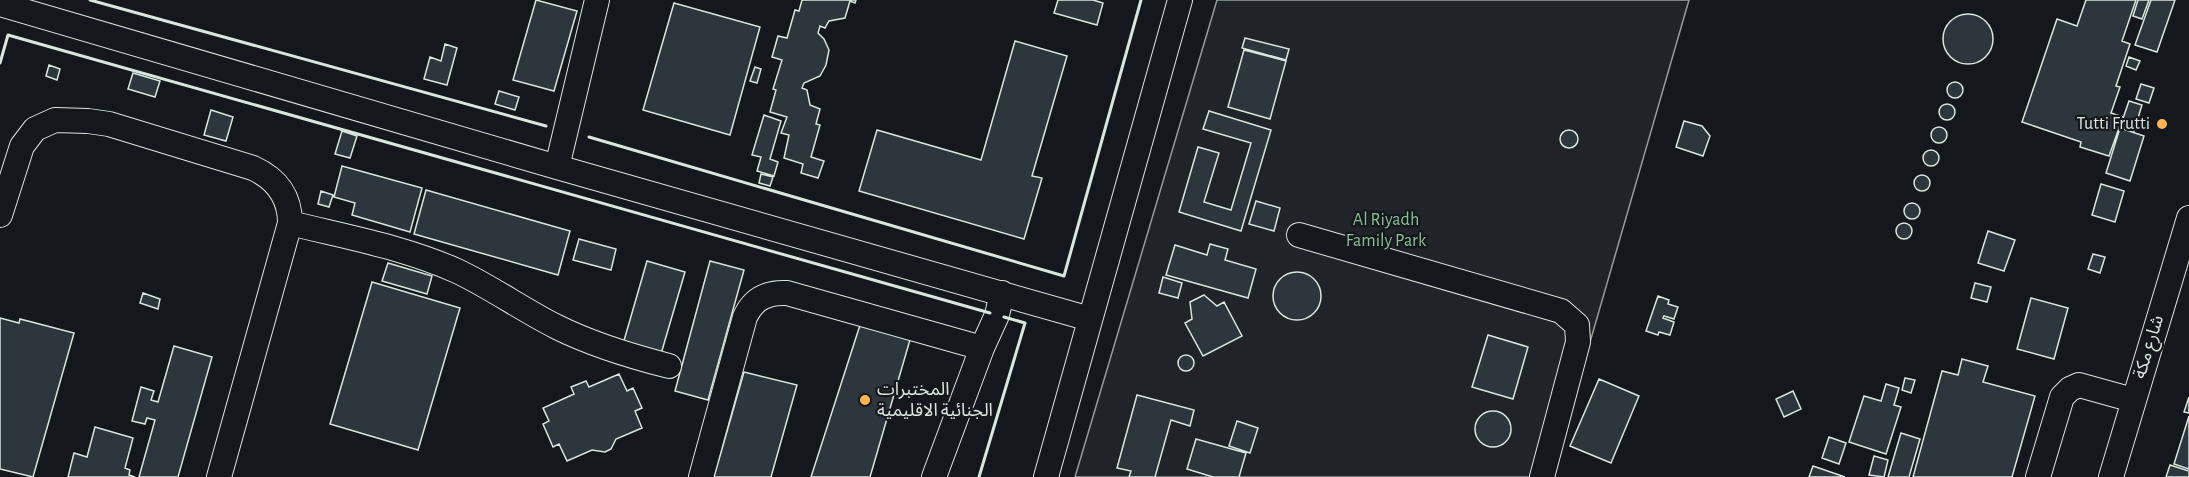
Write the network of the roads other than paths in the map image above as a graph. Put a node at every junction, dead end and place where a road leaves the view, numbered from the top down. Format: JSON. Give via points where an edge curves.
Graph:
{"nodes":[{"id":1,"x":597,"y":0,"type":"edge"},
{"id":2,"x":1180,"y":0,"type":"edge"},
{"id":3,"x":0,"y":4,"type":"edge"},
{"id":4,"x":557,"y":167,"type":"junction"},
{"id":5,"x":0,"y":215,"type":"edge"},
{"id":6,"x":2189,"y":218,"type":"edge"},
{"id":7,"x":290,"y":224,"type":"junction"},
{"id":8,"x":1299,"y":235,"type":"dead end"},
{"id":9,"x":1002,"y":293,"type":"junction"},
{"id":10,"x":1090,"y":319,"type":"junction"},
{"id":11,"x":982,"y":348,"type":"junction"},
{"id":12,"x":669,"y":366,"type":"dead end"},
{"id":13,"x":2133,"y":400,"type":"junction"},
{"id":14,"x":219,"y":477,"type":"edge"},
{"id":15,"x":701,"y":477,"type":"edge"},
{"id":16,"x":934,"y":477,"type":"edge"},
{"id":17,"x":1046,"y":477,"type":"edge"},
{"id":18,"x":1542,"y":477,"type":"edge"},
{"id":19,"x":2038,"y":477,"type":"edge"},
{"id":20,"x":2111,"y":477,"type":"edge"}],
"edges":[{"from":1,"to":4,"type":"street"},
{"from":2,"to":10,"type":"street"},
{"from":3,"to":4,"type":"street"},
{"from":4,"to":9,"type":"street"},
{"from":5,"to":7,"type":"street","via":[[27,137],[45,123],[71,120],[129,129],[264,173],[282,190]]},
{"from":6,"to":13,"type":"street","name":"شارع مكة"},
{"from":7,"to":12,"type":"street","via":[[429,260],[582,338]]},
{"from":7,"to":14,"type":"street"},
{"from":8,"to":18,"type":"street","via":[[1561,311],[1577,325],[1578,342]]},
{"from":9,"to":10,"type":"street"},
{"from":9,"to":11,"type":"street"},
{"from":10,"to":17,"type":"street"},
{"from":11,"to":15,"type":"street","via":[[787,293],[765,295],[749,308],[745,317]]},
{"from":11,"to":16,"type":"street"},
{"from":13,"to":19,"type":"street","via":[[2079,385],[2070,388],[2062,397]]},
{"from":13,"to":20,"type":"street","name":"شارع مكة"}]}
